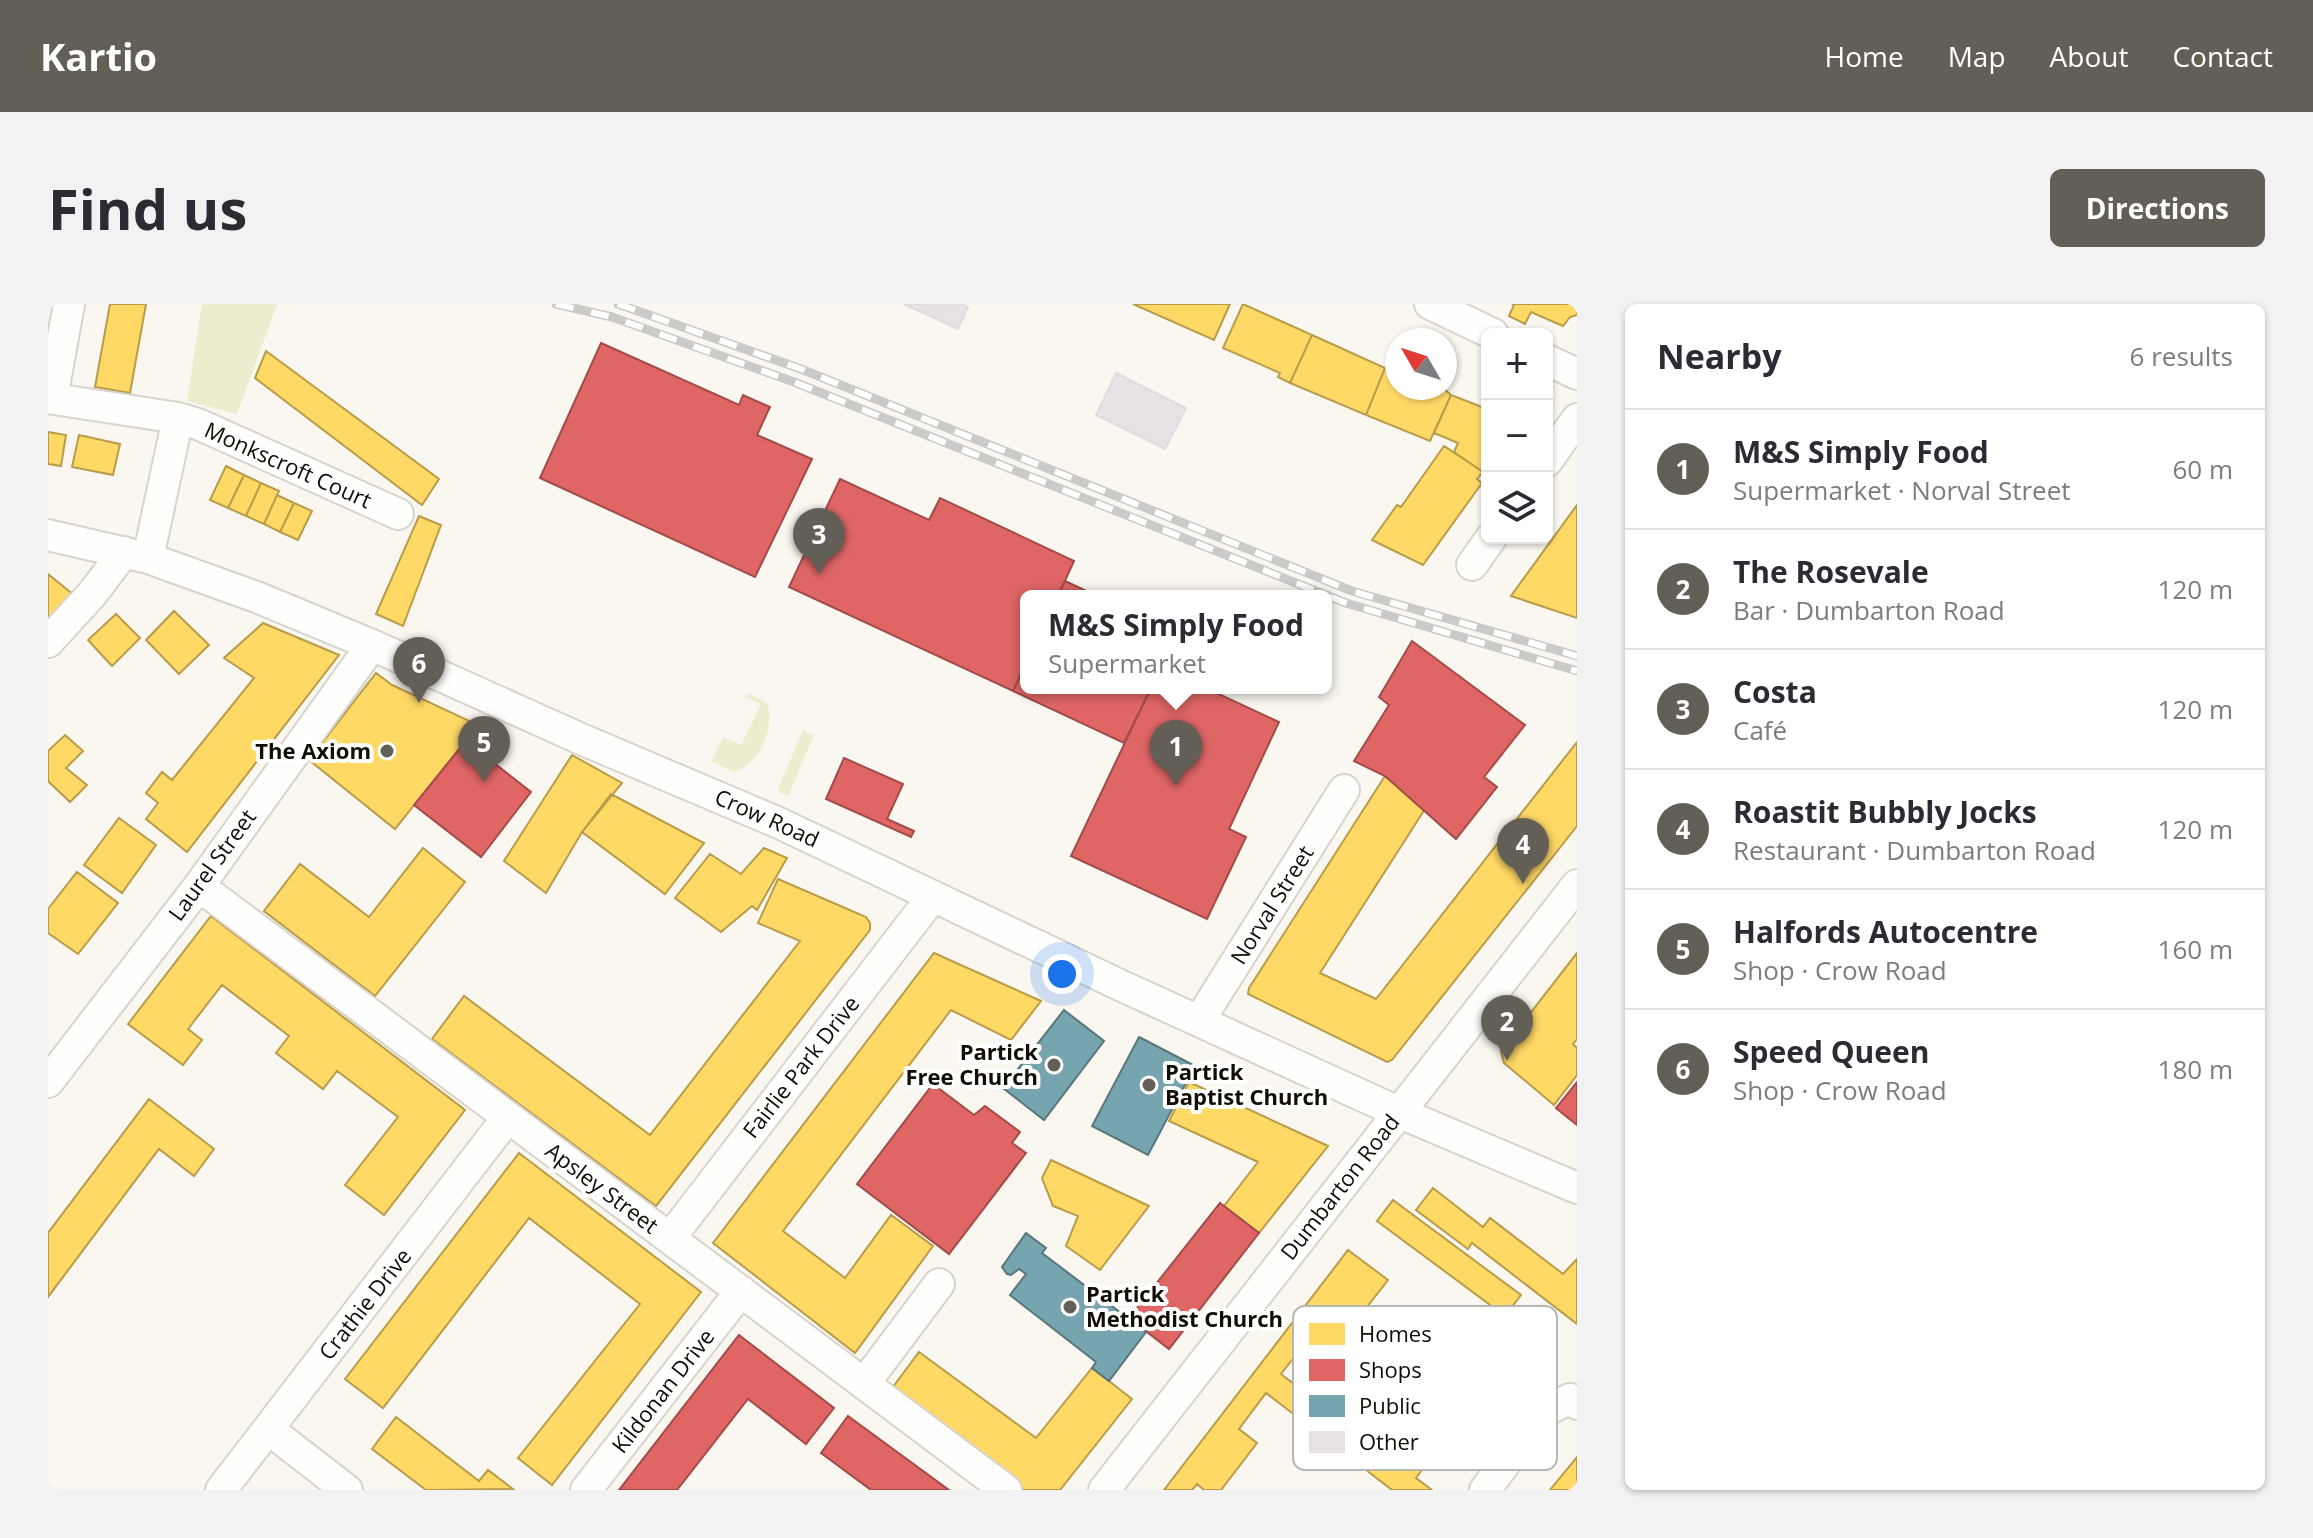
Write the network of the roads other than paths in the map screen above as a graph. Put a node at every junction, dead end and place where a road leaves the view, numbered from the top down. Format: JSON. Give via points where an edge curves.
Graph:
{"nodes":[{"id":1,"x":69,"y":304,"type":"edge"},
{"id":2,"x":1430,"y":304,"type":"edge"},
{"id":3,"x":1481,"y":328,"type":"edge"},
{"id":4,"x":1553,"y":363,"type":"edge"},
{"id":5,"x":1577,"y":374,"type":"edge"},
{"id":6,"x":50,"y":398,"type":"edge"},
{"id":7,"x":178,"y":418,"type":"junction"},
{"id":8,"x":1577,"y":419,"type":"edge"},
{"id":9,"x":1553,"y":453,"type":"edge"},
{"id":10,"x":398,"y":514,"type":"dead end"},
{"id":11,"x":48,"y":535,"type":"edge"},
{"id":12,"x":1487,"y":544,"type":"edge"},
{"id":13,"x":136,"y":555,"type":"junction"},
{"id":14,"x":1472,"y":565,"type":"dead end"},
{"id":15,"x":48,"y":642,"type":"edge"},
{"id":16,"x":372,"y":645,"type":"junction"},
{"id":17,"x":1344,"y":790,"type":"dead end"},
{"id":18,"x":1577,"y":885,"type":"edge"},
{"id":19,"x":199,"y":886,"type":"junction"},
{"id":20,"x":933,"y":896,"type":"junction"},
{"id":21,"x":1199,"y":1021,"type":"junction"},
{"id":22,"x":48,"y":1082,"type":"edge"},
{"id":23,"x":1398,"y":1112,"type":"junction"},
{"id":24,"x":508,"y":1117,"type":"junction"},
{"id":25,"x":1577,"y":1188,"type":"edge"},
{"id":26,"x":670,"y":1238,"type":"junction"},
{"id":27,"x":939,"y":1284,"type":"dead end"},
{"id":28,"x":741,"y":1291,"type":"junction"},
{"id":29,"x":864,"y":1384,"type":"junction"},
{"id":30,"x":268,"y":1429,"type":"junction"},
{"id":31,"x":1503,"y":1470,"type":"edge"},
{"id":32,"x":221,"y":1490,"type":"edge"},
{"id":33,"x":347,"y":1490,"type":"edge"},
{"id":34,"x":586,"y":1490,"type":"edge"},
{"id":35,"x":1006,"y":1490,"type":"edge"},
{"id":36,"x":1104,"y":1490,"type":"edge"},
{"id":37,"x":1485,"y":1490,"type":"edge"}],
"edges":[{"from":1,"to":6,"type":"street"},
{"from":2,"to":3,"type":"street"},
{"from":4,"to":5,"type":"street"},
{"from":6,"to":7,"type":"street","name":"Monkscroft Court"},
{"from":7,"to":10,"type":"street","name":"Monkscroft Court"},
{"from":7,"to":13,"type":"street"},
{"from":8,"to":9,"type":"street"},
{"from":11,"to":13,"type":"street","name":"Crow Road"},
{"from":12,"to":14,"type":"street"},
{"from":13,"to":15,"type":"street"},
{"from":13,"to":16,"type":"street","name":"Crow Road"},
{"from":16,"to":19,"type":"street","name":"Laurel Street"},
{"from":16,"to":20,"type":"street","name":"Crow Road","via":[[758,813]]},
{"from":17,"to":21,"type":"street","name":"Norval Street"},
{"from":18,"to":23,"type":"street","name":"Dumbarton Road"},
{"from":19,"to":22,"type":"street","name":"Laurel Street"},
{"from":19,"to":24,"type":"street","name":"Apsley Street"},
{"from":20,"to":21,"type":"street","name":"Crow Road"},
{"from":20,"to":26,"type":"street","name":"Fairlie Park Drive"},
{"from":21,"to":23,"type":"street","name":"Crow Road"},
{"from":23,"to":25,"type":"street","name":"Crow Road"},
{"from":23,"to":36,"type":"street","name":"Dumbarton Road"},
{"from":24,"to":26,"type":"street","name":"Apsley Street"},
{"from":24,"to":30,"type":"street","name":"Crathie Drive"},
{"from":26,"to":28,"type":"street","name":"Apsley Street"},
{"from":27,"to":29,"type":"street"},
{"from":28,"to":29,"type":"street","name":"Apsley Street"},
{"from":28,"to":34,"type":"street","name":"Kildonan Drive"},
{"from":29,"to":35,"type":"street","name":"Apsley Street"},
{"from":30,"to":32,"type":"street","name":"Crathie Drive"},
{"from":30,"to":33,"type":"street"},
{"from":31,"to":37,"type":"street"}]}
